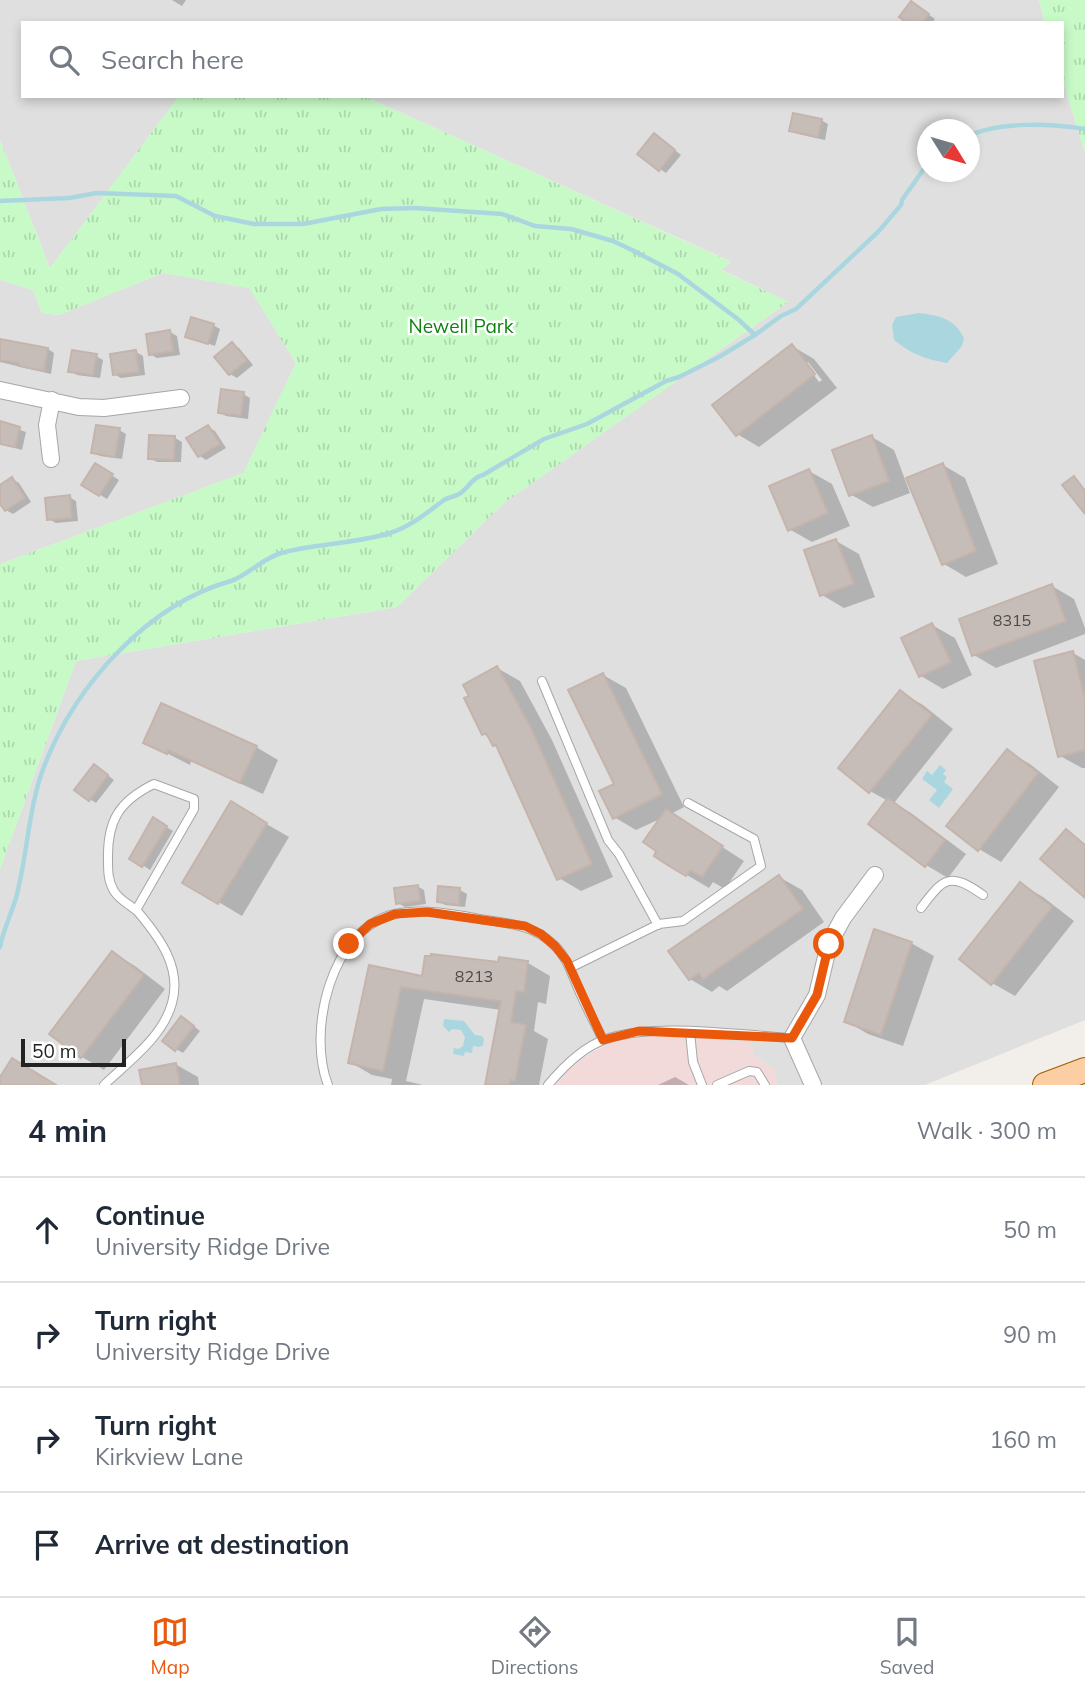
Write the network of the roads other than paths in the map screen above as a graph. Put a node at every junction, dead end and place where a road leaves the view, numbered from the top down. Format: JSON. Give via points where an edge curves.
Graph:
{"nodes":[{"id":1,"x":0,"y":390,"type":"edge"},
{"id":2,"x":181,"y":398,"type":"dead end"},
{"id":3,"x":51,"y":400,"type":"junction"},
{"id":4,"x":51,"y":459,"type":"dead end"},
{"id":5,"x":542,"y":681,"type":"dead end"},
{"id":6,"x":688,"y":803,"type":"dead end"},
{"id":7,"x":874,"y":875,"type":"dead end"},
{"id":8,"x":983,"y":895,"type":"dead end"},
{"id":9,"x":921,"y":908,"type":"dead end"},
{"id":10,"x":136,"y":909,"type":"junction"},
{"id":11,"x":657,"y":925,"type":"junction"},
{"id":12,"x":570,"y":968,"type":"junction"},
{"id":13,"x":690,"y":1032,"type":"junction"},
{"id":14,"x":792,"y":1038,"type":"junction"},
{"id":15,"x":603,"y":1040,"type":"junction"},
{"id":16,"x":1085,"y":1070,"type":"edge"},
{"id":17,"x":104,"y":1085,"type":"edge"},
{"id":18,"x":328,"y":1085,"type":"edge"},
{"id":19,"x":548,"y":1085,"type":"edge"},
{"id":20,"x":702,"y":1085,"type":"edge"},
{"id":21,"x":717,"y":1085,"type":"edge"},
{"id":22,"x":765,"y":1085,"type":"edge"},
{"id":23,"x":813,"y":1085,"type":"edge"},
{"id":24,"x":1045,"y":1085,"type":"edge"}],
"edges":[{"from":1,"to":3,"type":"street"},
{"from":2,"to":3,"type":"street","via":[[104,408]]},
{"from":3,"to":4,"type":"street","via":[[47,425]]},
{"from":5,"to":11,"type":"lane","via":[[608,839]]},
{"from":6,"to":11,"type":"lane","via":[[754,839],[761,866],[683,921]]},
{"from":7,"to":14,"type":"street","via":[[829,944],[817,995]]},
{"from":8,"to":9,"type":"lane","via":[[954,880],[941,884]]},
{"from":10,"to":10,"type":"lane","via":[[115,893],[108,877],[108,838],[119,810],[136,793],[154,784],[194,799],[194,809]]},
{"from":10,"to":17,"type":"lane","via":[[170,958],[172,1003],[164,1023]]},
{"from":11,"to":12,"type":"lane"},
{"from":12,"to":15,"type":"lane"},
{"from":12,"to":18,"type":"lane","via":[[555,946],[525,926],[427,912],[395,914],[370,924],[349,944],[327,998],[320,1035]]},
{"from":13,"to":14,"type":"lane"},
{"from":13,"to":15,"type":"lane","via":[[639,1031]]},
{"from":13,"to":20,"type":"lane","via":[[693,1062]]},
{"from":14,"to":23,"type":"street"},
{"from":15,"to":19,"type":"lane","via":[[566,1064]]},
{"from":16,"to":24,"type":"main road"},
{"from":21,"to":22,"type":"lane","via":[[748,1071],[757,1072]]}]}
